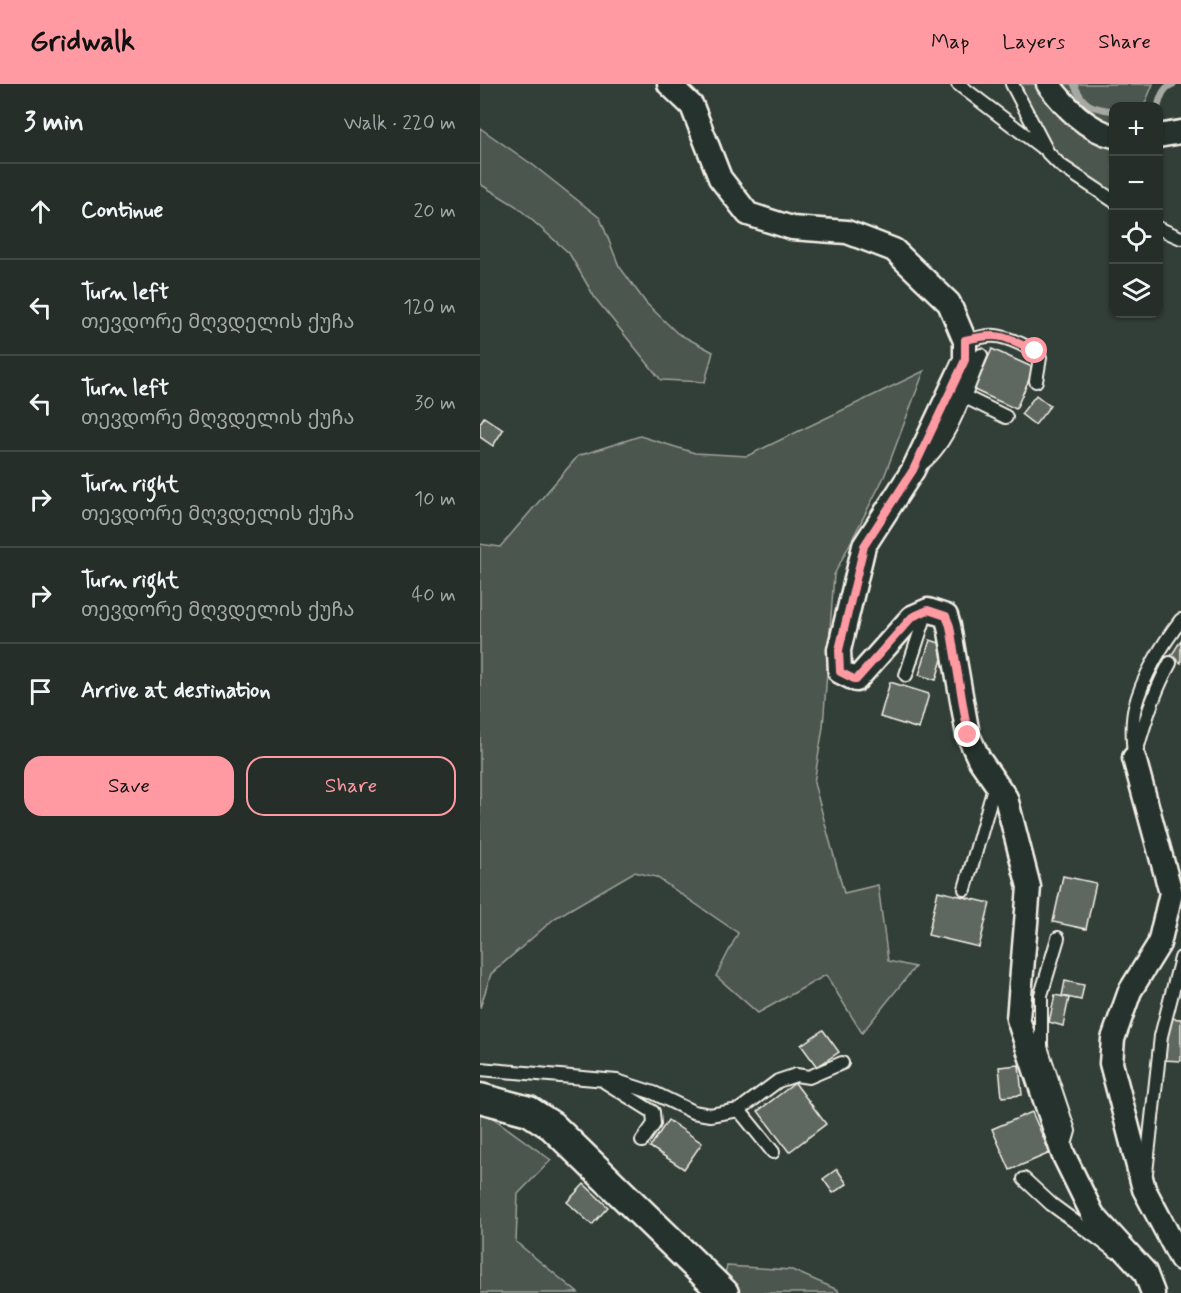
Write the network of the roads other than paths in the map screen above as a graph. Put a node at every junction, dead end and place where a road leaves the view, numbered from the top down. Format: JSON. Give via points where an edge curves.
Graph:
{"nodes":[{"id":1,"x":669,"y":84,"type":"edge"},
{"id":2,"x":958,"y":84,"type":"edge"},
{"id":3,"x":1012,"y":84,"type":"edge"},
{"id":4,"x":1047,"y":84,"type":"edge"},
{"id":5,"x":1181,"y":132,"type":"edge"},
{"id":6,"x":1109,"y":134,"type":"edge"},
{"id":7,"x":1163,"y":135,"type":"edge"},
{"id":8,"x":1048,"y":153,"type":"junction"},
{"id":9,"x":1109,"y":198,"type":"edge"},
{"id":10,"x":1163,"y":230,"type":"edge"},
{"id":11,"x":1181,"y":238,"type":"edge"},
{"id":12,"x":973,"y":348,"type":"junction"},
{"id":13,"x":1036,"y":381,"type":"dead end"},
{"id":14,"x":963,"y":396,"type":"junction"},
{"id":15,"x":1006,"y":417,"type":"dead end"},
{"id":16,"x":913,"y":470,"type":"junction"},
{"id":17,"x":928,"y":610,"type":"junction"},
{"id":18,"x":1181,"y":620,"type":"edge"},
{"id":19,"x":1170,"y":663,"type":"dead end"},
{"id":20,"x":906,"y":675,"type":"dead end"},
{"id":21,"x":1134,"y":758,"type":"junction"},
{"id":22,"x":995,"y":784,"type":"junction"},
{"id":23,"x":965,"y":889,"type":"dead end"},
{"id":24,"x":1058,"y":938,"type":"dead end"},
{"id":25,"x":1181,"y":958,"type":"edge"},
{"id":26,"x":842,"y":1063,"type":"dead end"},
{"id":27,"x":480,"y":1069,"type":"edge"},
{"id":28,"x":603,"y":1080,"type":"junction"},
{"id":29,"x":480,"y":1098,"type":"edge"},
{"id":30,"x":739,"y":1110,"type":"junction"},
{"id":31,"x":642,"y":1141,"type":"dead end"},
{"id":32,"x":773,"y":1152,"type":"dead end"},
{"id":33,"x":1063,"y":1154,"type":"junction"},
{"id":34,"x":1024,"y":1179,"type":"dead end"},
{"id":35,"x":1144,"y":1190,"type":"junction"},
{"id":36,"x":1181,"y":1259,"type":"edge"},
{"id":37,"x":1145,"y":1272,"type":"junction"},
{"id":38,"x":724,"y":1293,"type":"edge"},
{"id":39,"x":1153,"y":1293,"type":"edge"}],
"edges":[{"from":1,"to":12,"type":"street","via":[[692,106],[720,178],[748,214],[792,228],[847,232],[894,250],[950,303]]},
{"from":2,"to":8,"type":"lane"},
{"from":3,"to":8,"type":"lane"},
{"from":4,"to":6,"type":"street","via":[[1085,123]]},
{"from":5,"to":7,"type":"street"},
{"from":8,"to":9,"type":"lane"},
{"from":10,"to":11,"type":"lane"},
{"from":12,"to":13,"type":"lane","via":[[981,336],[1001,335],[1035,351],[1040,358]]},
{"from":12,"to":14,"type":"lane"},
{"from":12,"to":16,"type":"street"},
{"from":14,"to":15,"type":"lane"},
{"from":14,"to":16,"type":"lane","via":[[944,440],[930,459]]},
{"from":16,"to":17,"type":"street","via":[[864,546],[839,650],[840,672],[856,680],[912,617]]},
{"from":17,"to":20,"type":"lane"},
{"from":17,"to":22,"type":"street","via":[[946,616],[950,626],[968,735]]},
{"from":18,"to":21,"type":"lane","via":[[1167,637],[1135,707]]},
{"from":19,"to":21,"type":"lane","via":[[1148,711]]},
{"from":21,"to":35,"type":"street","via":[[1171,893],[1159,944],[1130,991],[1113,1039],[1111,1063]]},
{"from":22,"to":23,"type":"lane"},
{"from":22,"to":33,"type":"street","via":[[1006,798],[1029,887],[1018,1019]]},
{"from":24,"to":33,"type":"lane","via":[[1041,995],[1041,1047],[1069,1131]]},
{"from":25,"to":35,"type":"lane","via":[[1161,1036]]},
{"from":26,"to":30,"type":"lane","via":[[809,1077],[796,1075],[778,1081]]},
{"from":27,"to":28,"type":"lane"},
{"from":28,"to":30,"type":"lane","via":[[636,1086],[693,1112],[710,1115]]},
{"from":28,"to":31,"type":"lane","via":[[653,1112],[654,1124]]},
{"from":29,"to":38,"type":"street","via":[[529,1111],[552,1126]]},
{"from":30,"to":32,"type":"lane"},
{"from":33,"to":37,"type":"street","via":[[1093,1215]]},
{"from":34,"to":37,"type":"lane","via":[[1082,1228]]},
{"from":35,"to":36,"type":"street"},
{"from":37,"to":39,"type":"street"}]}
